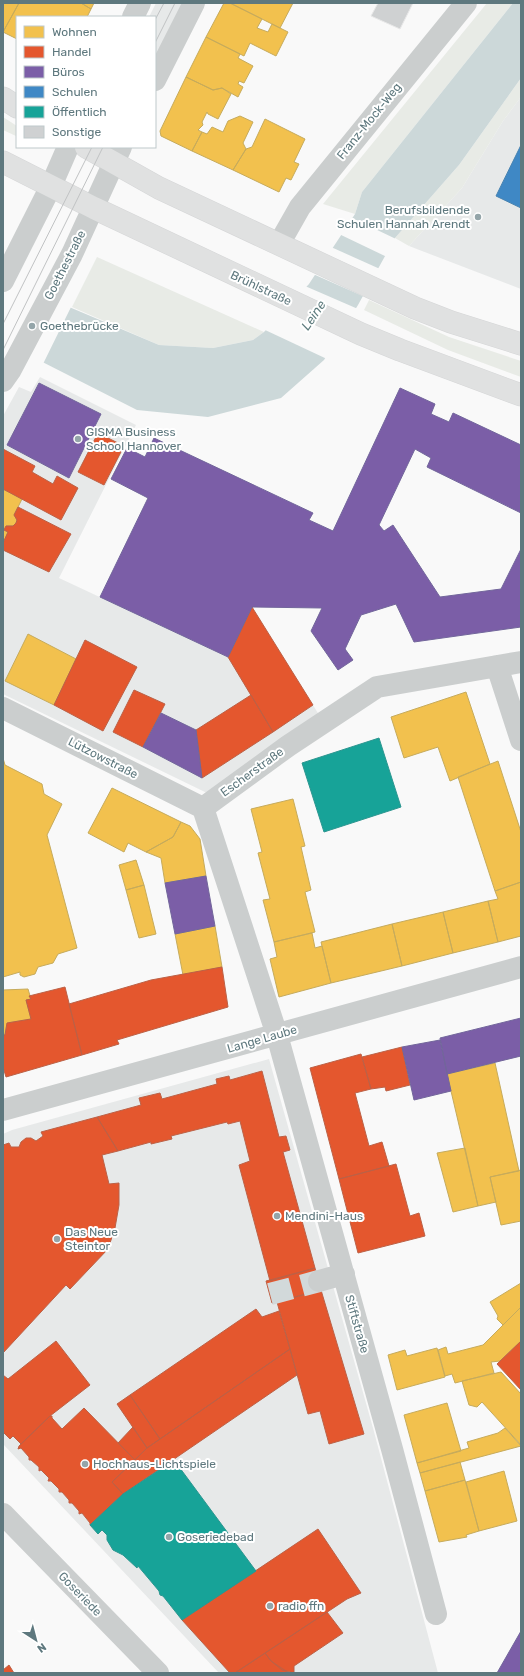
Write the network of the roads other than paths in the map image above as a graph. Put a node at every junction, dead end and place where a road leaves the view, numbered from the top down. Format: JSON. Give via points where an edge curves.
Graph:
{"nodes":[{"id":1,"x":140,"y":3,"type":"edge"},
{"id":2,"x":194,"y":3,"type":"edge"},
{"id":3,"x":466,"y":3,"type":"edge"},
{"id":4,"x":134,"y":16,"type":"edge"},
{"id":5,"x":156,"y":78,"type":"edge"},
{"id":6,"x":3,"y":98,"type":"edge"},
{"id":7,"x":16,"y":106,"type":"edge"},
{"id":8,"x":68,"y":148,"type":"edge"},
{"id":9,"x":90,"y":148,"type":"edge"},
{"id":10,"x":117,"y":155,"type":"edge"},
{"id":11,"x":3,"y":162,"type":"edge"},
{"id":12,"x":51,"y":186,"type":"junction"},
{"id":13,"x":94,"y":208,"type":"junction"},
{"id":14,"x":280,"y":244,"type":"junction"},
{"id":15,"x":3,"y":281,"type":"edge"},
{"id":16,"x":521,"y":344,"type":"edge"},
{"id":17,"x":7,"y":376,"type":"edge"},
{"id":18,"x":521,"y":395,"type":"edge"},
{"id":19,"x":521,"y":662,"type":"edge"},
{"id":20,"x":497,"y":666,"type":"junction"},
{"id":21,"x":4,"y":708,"type":"edge"},
{"id":22,"x":521,"y":740,"type":"edge"},
{"id":23,"x":203,"y":808,"type":"junction"},
{"id":24,"x":521,"y":967,"type":"edge"},
{"id":25,"x":276,"y":1034,"type":"junction"},
{"id":26,"x":3,"y":1110,"type":"edge"},
{"id":27,"x":344,"y":1274,"type":"junction"},
{"id":28,"x":319,"y":1281,"type":"tunnel mouth"},
{"id":29,"x":3,"y":1514,"type":"edge"},
{"id":30,"x":436,"y":1614,"type":"dead end"},
{"id":31,"x":158,"y":1673,"type":"edge"}],
"edges":[{"from":1,"to":4,"type":"street"},
{"from":2,"to":5,"type":"street"},
{"from":3,"to":14,"type":"street","name":"Franz-Mock-Weg","via":[[300,207]]},
{"from":6,"to":7,"type":"main road"},
{"from":8,"to":12,"type":"street"},
{"from":9,"to":10,"type":"main road"},
{"from":10,"to":13,"type":"street","name":"Goethestraße"},
{"from":10,"to":14,"type":"main road","via":[[159,188]]},
{"from":11,"to":12,"type":"main road","name":"Brühlstraße"},
{"from":12,"to":13,"type":"main road","name":"Brühlstraße"},
{"from":12,"to":15,"type":"street"},
{"from":13,"to":17,"type":"street","name":"Goethestraße"},
{"from":13,"to":18,"type":"main road","name":"Brühlstraße","via":[[361,334]]},
{"from":14,"to":16,"type":"main road","via":[[415,308]]},
{"from":19,"to":20,"type":"street","name":"Escherstraße"},
{"from":20,"to":22,"type":"street"},
{"from":20,"to":23,"type":"street","name":"Escherstraße","via":[[377,687],[288,746]]},
{"from":21,"to":23,"type":"street","name":"Lützowstraße"},
{"from":23,"to":25,"type":"street"},
{"from":24,"to":25,"type":"street","name":"Lange Laube"},
{"from":25,"to":26,"type":"street","name":"Lange Laube"},
{"from":25,"to":27,"type":"street","name":"Stiftstraße"},
{"from":27,"to":28,"type":"street"},
{"from":27,"to":30,"type":"street","name":"Stiftstraße"},
{"from":29,"to":31,"type":"street","name":"Goseriede"}]}
